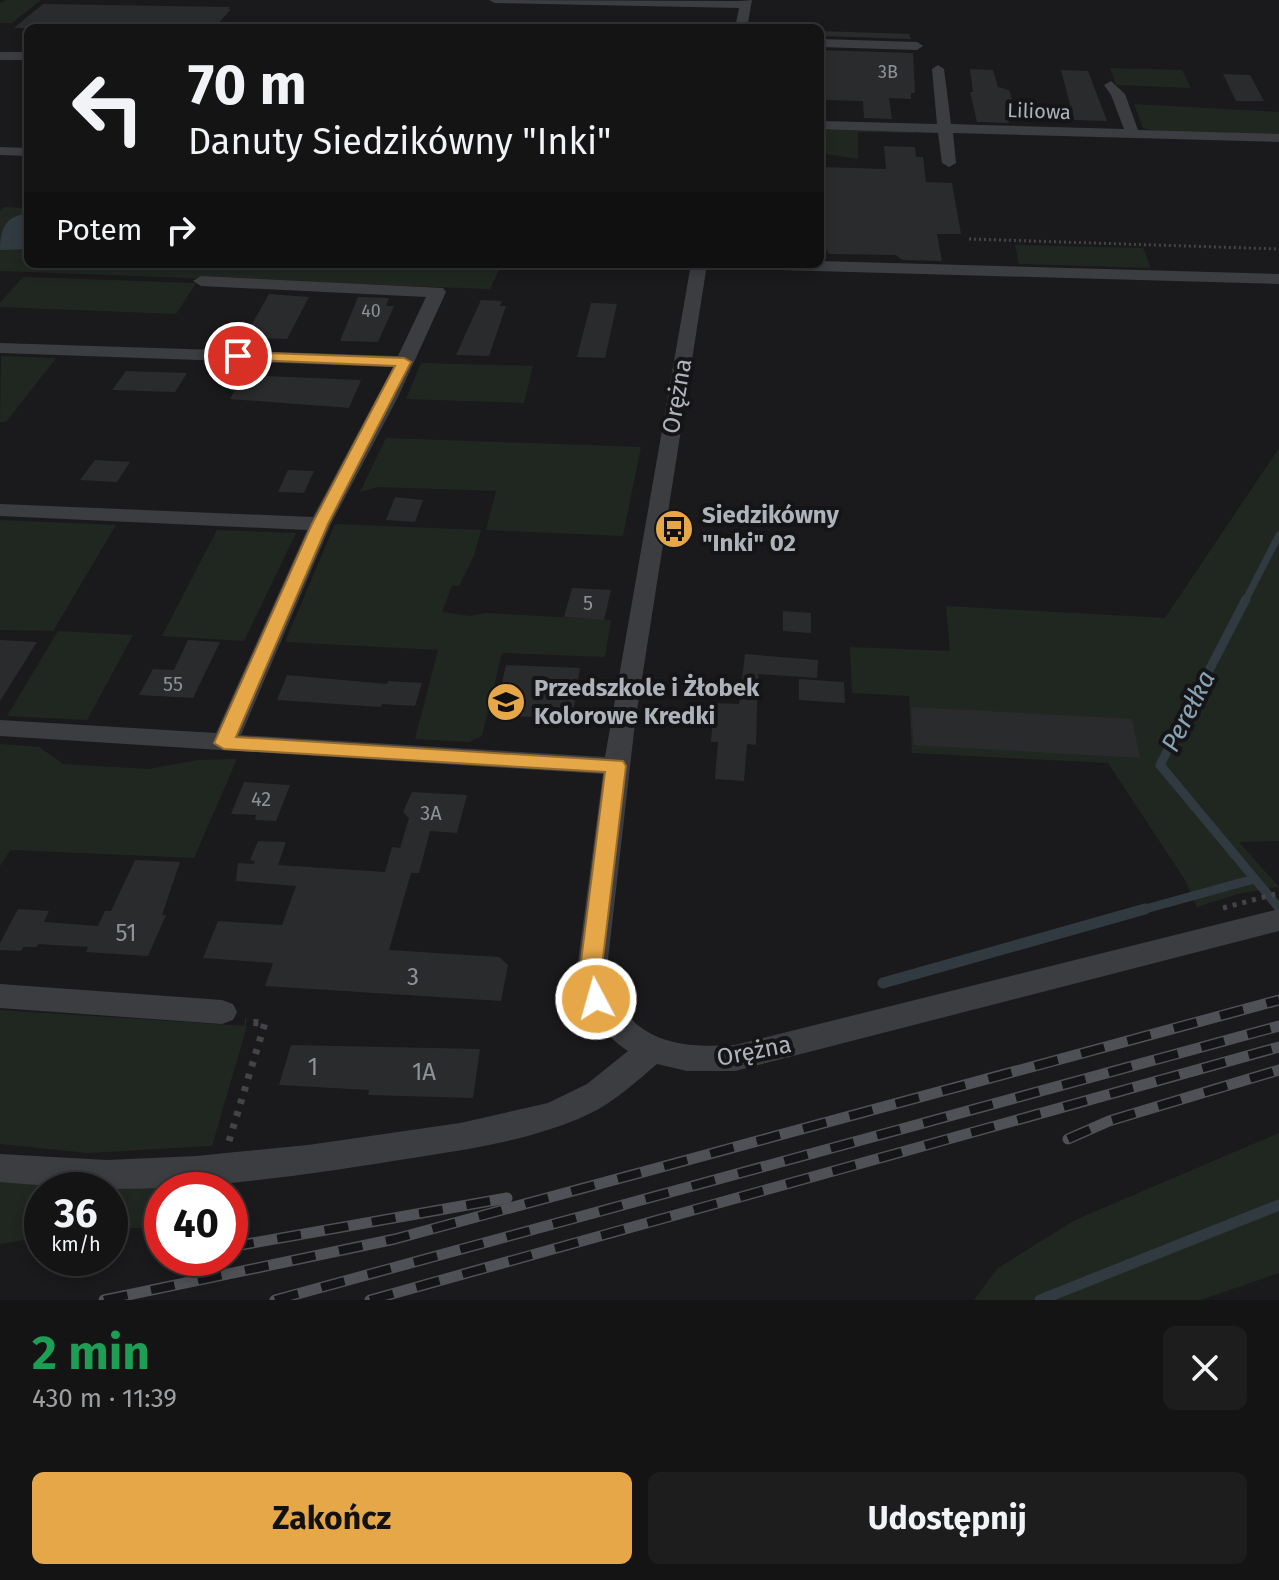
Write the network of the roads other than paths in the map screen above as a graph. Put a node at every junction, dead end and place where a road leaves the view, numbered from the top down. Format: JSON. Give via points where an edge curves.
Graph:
{"nodes":[{"id":1,"x":495,"y":0,"type":"edge"},
{"id":2,"x":745,"y":3,"type":"edge"},
{"id":3,"x":742,"y":24,"type":"edge"},
{"id":4,"x":824,"y":43,"type":"edge"},
{"id":5,"x":917,"y":46,"type":"dead end"},
{"id":6,"x":0,"y":56,"type":"edge"},
{"id":7,"x":24,"y":56,"type":"edge"},
{"id":8,"x":938,"y":69,"type":"dead end"},
{"id":9,"x":1111,"y":85,"type":"dead end"},
{"id":10,"x":824,"y":125,"type":"edge"},
{"id":11,"x":944,"y":128,"type":"junction"},
{"id":12,"x":1133,"y":134,"type":"junction"},
{"id":13,"x":1279,"y":138,"type":"edge"},
{"id":14,"x":0,"y":151,"type":"edge"},
{"id":15,"x":24,"y":152,"type":"edge"},
{"id":16,"x":949,"y":163,"type":"dead end"},
{"id":17,"x":824,"y":266,"type":"edge"},
{"id":18,"x":698,"y":268,"type":"edge"},
{"id":19,"x":1279,"y":279,"type":"edge"},
{"id":20,"x":201,"y":281,"type":"dead end"},
{"id":21,"x":0,"y":348,"type":"edge"},
{"id":22,"x":404,"y":362,"type":"junction"},
{"id":23,"x":0,"y":510,"type":"edge"},
{"id":24,"x":320,"y":524,"type":"junction"},
{"id":25,"x":0,"y":728,"type":"edge"},
{"id":26,"x":224,"y":743,"type":"junction"},
{"id":27,"x":616,"y":766,"type":"junction"},
{"id":28,"x":1279,"y":920,"type":"edge"},
{"id":29,"x":0,"y":996,"type":"edge"},
{"id":30,"x":222,"y":1012,"type":"dead end"},
{"id":31,"x":651,"y":1050,"type":"junction"},
{"id":32,"x":0,"y":1168,"type":"edge"}],
"edges":[{"from":1,"to":2,"type":"street"},
{"from":2,"to":3,"type":"street"},
{"from":4,"to":5,"type":"street"},
{"from":6,"to":7,"type":"street"},
{"from":8,"to":11,"type":"street"},
{"from":9,"to":12,"type":"street"},
{"from":10,"to":11,"type":"street","name":"Liliowa"},
{"from":11,"to":12,"type":"street","name":"Liliowa"},
{"from":11,"to":16,"type":"street"},
{"from":12,"to":13,"type":"street","name":"Liliowa"},
{"from":14,"to":15,"type":"street"},
{"from":17,"to":19,"type":"street"},
{"from":18,"to":27,"type":"street","name":"Orężna"},
{"from":20,"to":22,"type":"street","via":[[437,292]]},
{"from":21,"to":22,"type":"street"},
{"from":22,"to":24,"type":"street"},
{"from":23,"to":24,"type":"street"},
{"from":24,"to":26,"type":"street"},
{"from":25,"to":26,"type":"street"},
{"from":26,"to":27,"type":"street"},
{"from":27,"to":31,"type":"street","name":"Orężna","via":[[591,977],[606,1017]]},
{"from":28,"to":31,"type":"street","name":"Orężna","via":[[735,1058],[708,1061]]},
{"from":29,"to":30,"type":"street"},
{"from":31,"to":32,"type":"street","via":[[616,1082],[580,1103],[491,1131],[220,1168],[120,1175]]}]}
